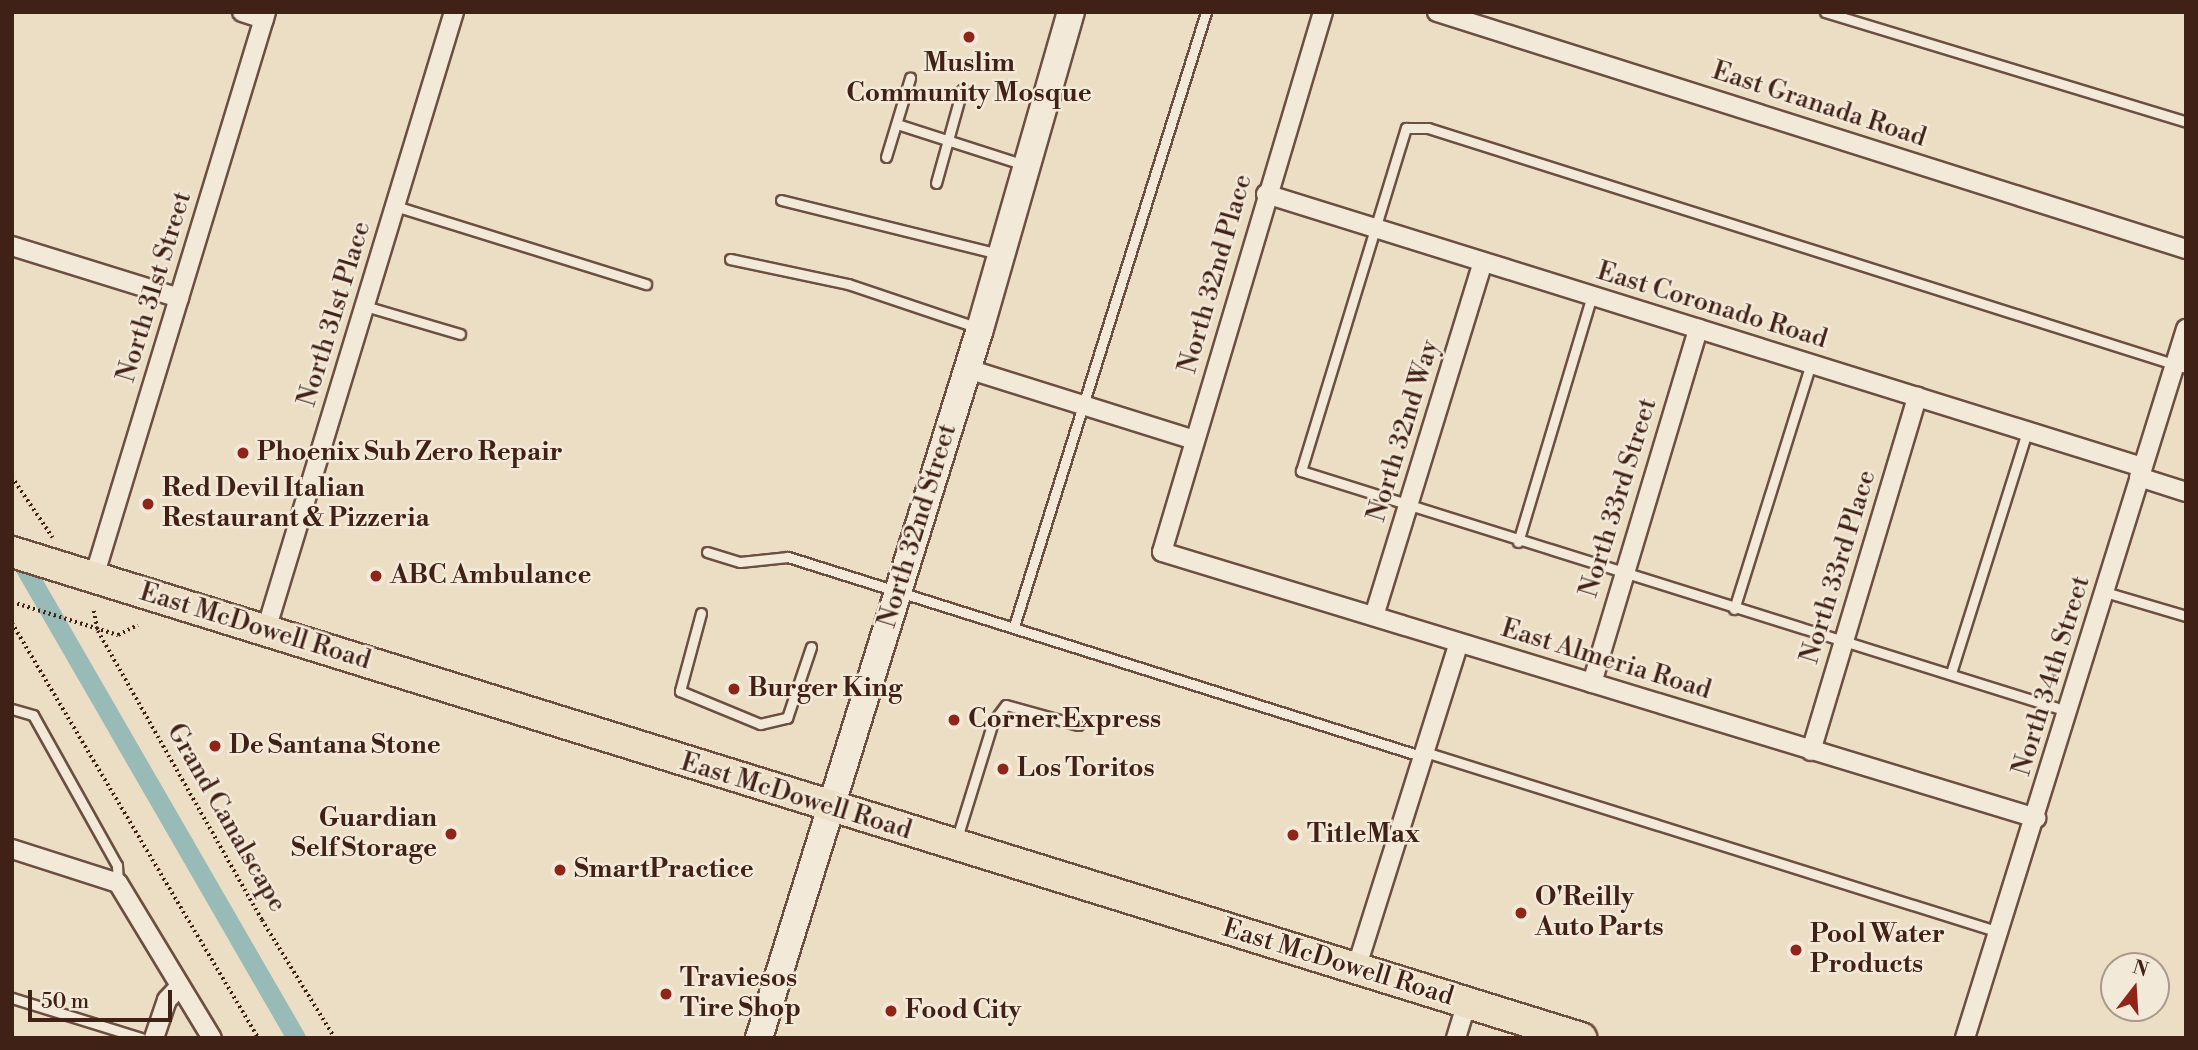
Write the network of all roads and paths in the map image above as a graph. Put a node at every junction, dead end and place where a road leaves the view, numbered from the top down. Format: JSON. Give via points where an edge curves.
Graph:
{"nodes":[{"id":1,"x":242,"y":12,"type":"edge"},
{"id":2,"x":454,"y":12,"type":"edge"},
{"id":3,"x":1071,"y":12,"type":"edge"},
{"id":4,"x":1206,"y":12,"type":"edge"},
{"id":5,"x":1323,"y":12,"type":"edge"},
{"id":6,"x":1437,"y":12,"type":"edge"},
{"id":7,"x":1825,"y":12,"type":"edge"},
{"id":8,"x":265,"y":16,"type":"edge"},
{"id":9,"x":910,"y":78,"type":"dead end"},
{"id":10,"x":962,"y":90,"type":"dead end"},
{"id":11,"x":2186,"y":122,"type":"edge"},
{"id":12,"x":897,"y":124,"type":"junction"},
{"id":13,"x":948,"y":141,"type":"junction"},
{"id":14,"x":886,"y":157,"type":"dead end"},
{"id":15,"x":1026,"y":165,"type":"junction"},
{"id":16,"x":936,"y":183,"type":"dead end"},
{"id":17,"x":1266,"y":194,"type":"junction"},
{"id":18,"x":780,"y":200,"type":"dead end"},
{"id":19,"x":395,"y":206,"type":"junction"},
{"id":20,"x":1377,"y":229,"type":"junction"},
{"id":21,"x":12,"y":246,"type":"edge"},
{"id":22,"x":2186,"y":249,"type":"edge"},
{"id":23,"x":1001,"y":254,"type":"junction"},
{"id":24,"x":730,"y":259,"type":"dead end"},
{"id":25,"x":1483,"y":262,"type":"junction"},
{"id":26,"x":646,"y":284,"type":"dead end"},
{"id":27,"x":1592,"y":296,"type":"junction"},
{"id":28,"x":179,"y":298,"type":"junction"},
{"id":29,"x":365,"y":306,"type":"junction"},
{"id":30,"x":980,"y":329,"type":"junction"},
{"id":31,"x":1698,"y":329,"type":"junction"},
{"id":32,"x":2186,"y":329,"type":"edge"},
{"id":33,"x":460,"y":334,"type":"dead end"},
{"id":34,"x":1811,"y":364,"type":"junction"},
{"id":35,"x":2180,"y":366,"type":"edge"},
{"id":36,"x":968,"y":369,"type":"junction"},
{"id":37,"x":1917,"y":397,"type":"junction"},
{"id":38,"x":1082,"y":405,"type":"junction"},
{"id":39,"x":2027,"y":432,"type":"junction"},
{"id":40,"x":1194,"y":440,"type":"junction"},
{"id":41,"x":2141,"y":472,"type":"junction"},
{"id":42,"x":12,"y":477,"type":"edge"},
{"id":43,"x":2186,"y":492,"type":"edge"},
{"id":44,"x":1408,"y":509,"type":"junction"},
{"id":45,"x":53,"y":538,"type":"dead end"},
{"id":46,"x":1518,"y":542,"type":"junction"},
{"id":47,"x":12,"y":552,"type":"edge"},
{"id":48,"x":706,"y":552,"type":"dead end"},
{"id":49,"x":1162,"y":552,"type":"joint"},
{"id":50,"x":1624,"y":575,"type":"junction"},
{"id":51,"x":94,"y":577,"type":"junction"},
{"id":52,"x":2105,"y":592,"type":"junction"},
{"id":53,"x":897,"y":594,"type":"junction"},
{"id":54,"x":12,"y":602,"type":"edge"},
{"id":55,"x":1734,"y":609,"type":"junction"},
{"id":56,"x":94,"y":611,"type":"dead end"},
{"id":57,"x":701,"y":614,"type":"dead end"},
{"id":58,"x":1374,"y":616,"type":"junction"},
{"id":59,"x":2186,"y":616,"type":"edge"},
{"id":60,"x":12,"y":623,"type":"edge"},
{"id":61,"x":1015,"y":623,"type":"junction"},
{"id":62,"x":138,"y":625,"type":"dead end"},
{"id":63,"x":265,"y":630,"type":"junction"},
{"id":64,"x":98,"y":631,"type":"junction"},
{"id":65,"x":1844,"y":642,"type":"junction"},
{"id":66,"x":1459,"y":643,"type":"junction"},
{"id":67,"x":811,"y":647,"type":"dead end"},
{"id":68,"x":1951,"y":673,"type":"junction"},
{"id":69,"x":1592,"y":683,"type":"junction"},
{"id":70,"x":12,"y":709,"type":"edge"},
{"id":71,"x":2068,"y":712,"type":"junction"},
{"id":72,"x":1078,"y":725,"type":"dead end"},
{"id":73,"x":1811,"y":751,"type":"junction"},
{"id":74,"x":1425,"y":754,"type":"junction"},
{"id":75,"x":832,"y":808,"type":"junction"},
{"id":76,"x":2036,"y":818,"type":"junction"},
{"id":77,"x":954,"y":846,"type":"junction"},
{"id":78,"x":12,"y":849,"type":"edge"},
{"id":79,"x":118,"y":883,"type":"junction"},
{"id":80,"x":1999,"y":932,"type":"junction"},
{"id":81,"x":1356,"y":969,"type":"junction"},
{"id":82,"x":180,"y":986,"type":"junction"},
{"id":83,"x":12,"y":998,"type":"edge"},
{"id":84,"x":1466,"y":1003,"type":"junction"},
{"id":85,"x":141,"y":1038,"type":"edge"},
{"id":86,"x":154,"y":1038,"type":"edge"},
{"id":87,"x":212,"y":1038,"type":"edge"},
{"id":88,"x":258,"y":1038,"type":"edge"},
{"id":89,"x":335,"y":1038,"type":"edge"},
{"id":90,"x":759,"y":1038,"type":"edge"},
{"id":91,"x":1456,"y":1038,"type":"edge"},
{"id":92,"x":1581,"y":1038,"type":"edge"},
{"id":93,"x":1965,"y":1038,"type":"edge"}],
"edges":[{"from":1,"to":8,"type":"street"},
{"from":2,"to":19,"type":"street","name":"North 31st Place"},
{"from":3,"to":15,"type":"main road","name":"North 32nd Street"},
{"from":4,"to":38,"type":"lane"},
{"from":5,"to":17,"type":"street","name":"North 32nd Place"},
{"from":6,"to":22,"type":"street","name":"East Granada Road"},
{"from":7,"to":11,"type":"lane"},
{"from":8,"to":28,"type":"street","name":"North 31st Street"},
{"from":9,"to":12,"type":"lane"},
{"from":10,"to":13,"type":"lane"},
{"from":12,"to":13,"type":"lane"},
{"from":12,"to":14,"type":"lane"},
{"from":13,"to":15,"type":"lane"},
{"from":13,"to":16,"type":"lane"},
{"from":15,"to":23,"type":"main road","name":"North 32nd Street"},
{"from":17,"to":20,"type":"street","name":"East Coronado Road"},
{"from":17,"to":40,"type":"street","name":"North 32nd Place"},
{"from":18,"to":23,"type":"lane"},
{"from":19,"to":26,"type":"lane"},
{"from":19,"to":29,"type":"street","name":"North 31st Place"},
{"from":20,"to":25,"type":"street","name":"East Coronado Road"},
{"from":20,"to":35,"type":"lane","via":[[1406,128],[1427,128]]},
{"from":20,"to":44,"type":"lane","via":[[1301,471]]},
{"from":21,"to":28,"type":"street"},
{"from":23,"to":30,"type":"main road","name":"North 32nd Street"},
{"from":24,"to":30,"type":"lane","via":[[848,284]]},
{"from":25,"to":27,"type":"street","name":"East Coronado Road"},
{"from":25,"to":44,"type":"street","name":"North 32nd Way"},
{"from":27,"to":31,"type":"street","name":"East Coronado Road"},
{"from":27,"to":46,"type":"lane"},
{"from":28,"to":51,"type":"street","name":"North 31st Street"},
{"from":29,"to":33,"type":"lane"},
{"from":29,"to":63,"type":"street","name":"North 31st Place"},
{"from":30,"to":36,"type":"main road","name":"North 32nd Street"},
{"from":31,"to":34,"type":"street","name":"East Coronado Road"},
{"from":31,"to":50,"type":"street","name":"North 33rd Street"},
{"from":32,"to":35,"type":"street","name":"North 34th Street"},
{"from":34,"to":37,"type":"street","name":"East Coronado Road"},
{"from":34,"to":55,"type":"lane"},
{"from":35,"to":41,"type":"street","name":"North 34th Street"},
{"from":36,"to":38,"type":"street"},
{"from":36,"to":53,"type":"main road","name":"North 32nd Street"},
{"from":37,"to":39,"type":"street","name":"East Coronado Road"},
{"from":37,"to":65,"type":"street","name":"North 33rd Place"},
{"from":38,"to":40,"type":"street"},
{"from":38,"to":61,"type":"lane"},
{"from":39,"to":41,"type":"street","name":"East Coronado Road"},
{"from":39,"to":68,"type":"lane"},
{"from":40,"to":49,"type":"street","name":"North 32nd Place"},
{"from":41,"to":43,"type":"street","name":"East Coronado Road"},
{"from":41,"to":52,"type":"street","name":"North 34th Street"},
{"from":42,"to":45,"type":"path"},
{"from":44,"to":46,"type":"lane"},
{"from":44,"to":58,"type":"street","name":"North 32nd Way"},
{"from":46,"to":50,"type":"lane"},
{"from":47,"to":51,"type":"main road","name":"East McDowell Road"},
{"from":48,"to":53,"type":"lane","via":[[740,562],[788,557]]},
{"from":49,"to":58,"type":"street","name":"East Almeria Road"},
{"from":50,"to":55,"type":"lane"},
{"from":50,"to":69,"type":"street","name":"North 33rd Street"},
{"from":51,"to":63,"type":"main road","name":"East McDowell Road"},
{"from":52,"to":59,"type":"lane"},
{"from":52,"to":71,"type":"street","name":"North 34th Street"},
{"from":53,"to":61,"type":"lane"},
{"from":53,"to":75,"type":"main road","name":"North 32nd Street"},
{"from":54,"to":64,"type":"path"},
{"from":55,"to":65,"type":"lane"},
{"from":56,"to":64,"type":"path","name":"Grand Canalscape"},
{"from":57,"to":67,"type":"lane","via":[[680,691],[700,704],[760,724],[787,718]]},
{"from":58,"to":66,"type":"street","name":"East Almeria Road"},
{"from":60,"to":88,"type":"path"},
{"from":61,"to":74,"type":"lane"},
{"from":62,"to":64,"type":"path","via":[[118,635]]},
{"from":63,"to":75,"type":"main road","name":"East McDowell Road"},
{"from":64,"to":89,"type":"path","name":"Grand Canalscape"},
{"from":65,"to":68,"type":"lane"},
{"from":65,"to":73,"type":"street","name":"North 33rd Place"},
{"from":66,"to":69,"type":"street","name":"East Almeria Road"},
{"from":66,"to":74,"type":"street"},
{"from":68,"to":71,"type":"lane"},
{"from":69,"to":73,"type":"street","name":"East Almeria Road"},
{"from":70,"to":79,"type":"lane","via":[[33,715],[117,865]]},
{"from":71,"to":76,"type":"street","name":"North 34th Street"},
{"from":72,"to":77,"type":"lane","via":[[1017,706],[998,713]]},
{"from":73,"to":76,"type":"street","name":"East Almeria Road"},
{"from":74,"to":80,"type":"lane"},
{"from":74,"to":81,"type":"street"},
{"from":75,"to":77,"type":"main road","name":"East McDowell Road"},
{"from":75,"to":90,"type":"main road","name":"North 32nd Street"},
{"from":76,"to":80,"type":"street","name":"North 34th Street"},
{"from":77,"to":81,"type":"main road","name":"East McDowell Road"},
{"from":78,"to":79,"type":"street"},
{"from":79,"to":82,"type":"street"},
{"from":80,"to":93,"type":"street","name":"North 34th Street"},
{"from":81,"to":84,"type":"main road","name":"East McDowell Road"},
{"from":82,"to":86,"type":"street","via":[[167,1000]]},
{"from":82,"to":87,"type":"street"},
{"from":83,"to":85,"type":"lane"},
{"from":84,"to":91,"type":"street"},
{"from":84,"to":92,"type":"main road","name":"East McDowell Road"}]}
